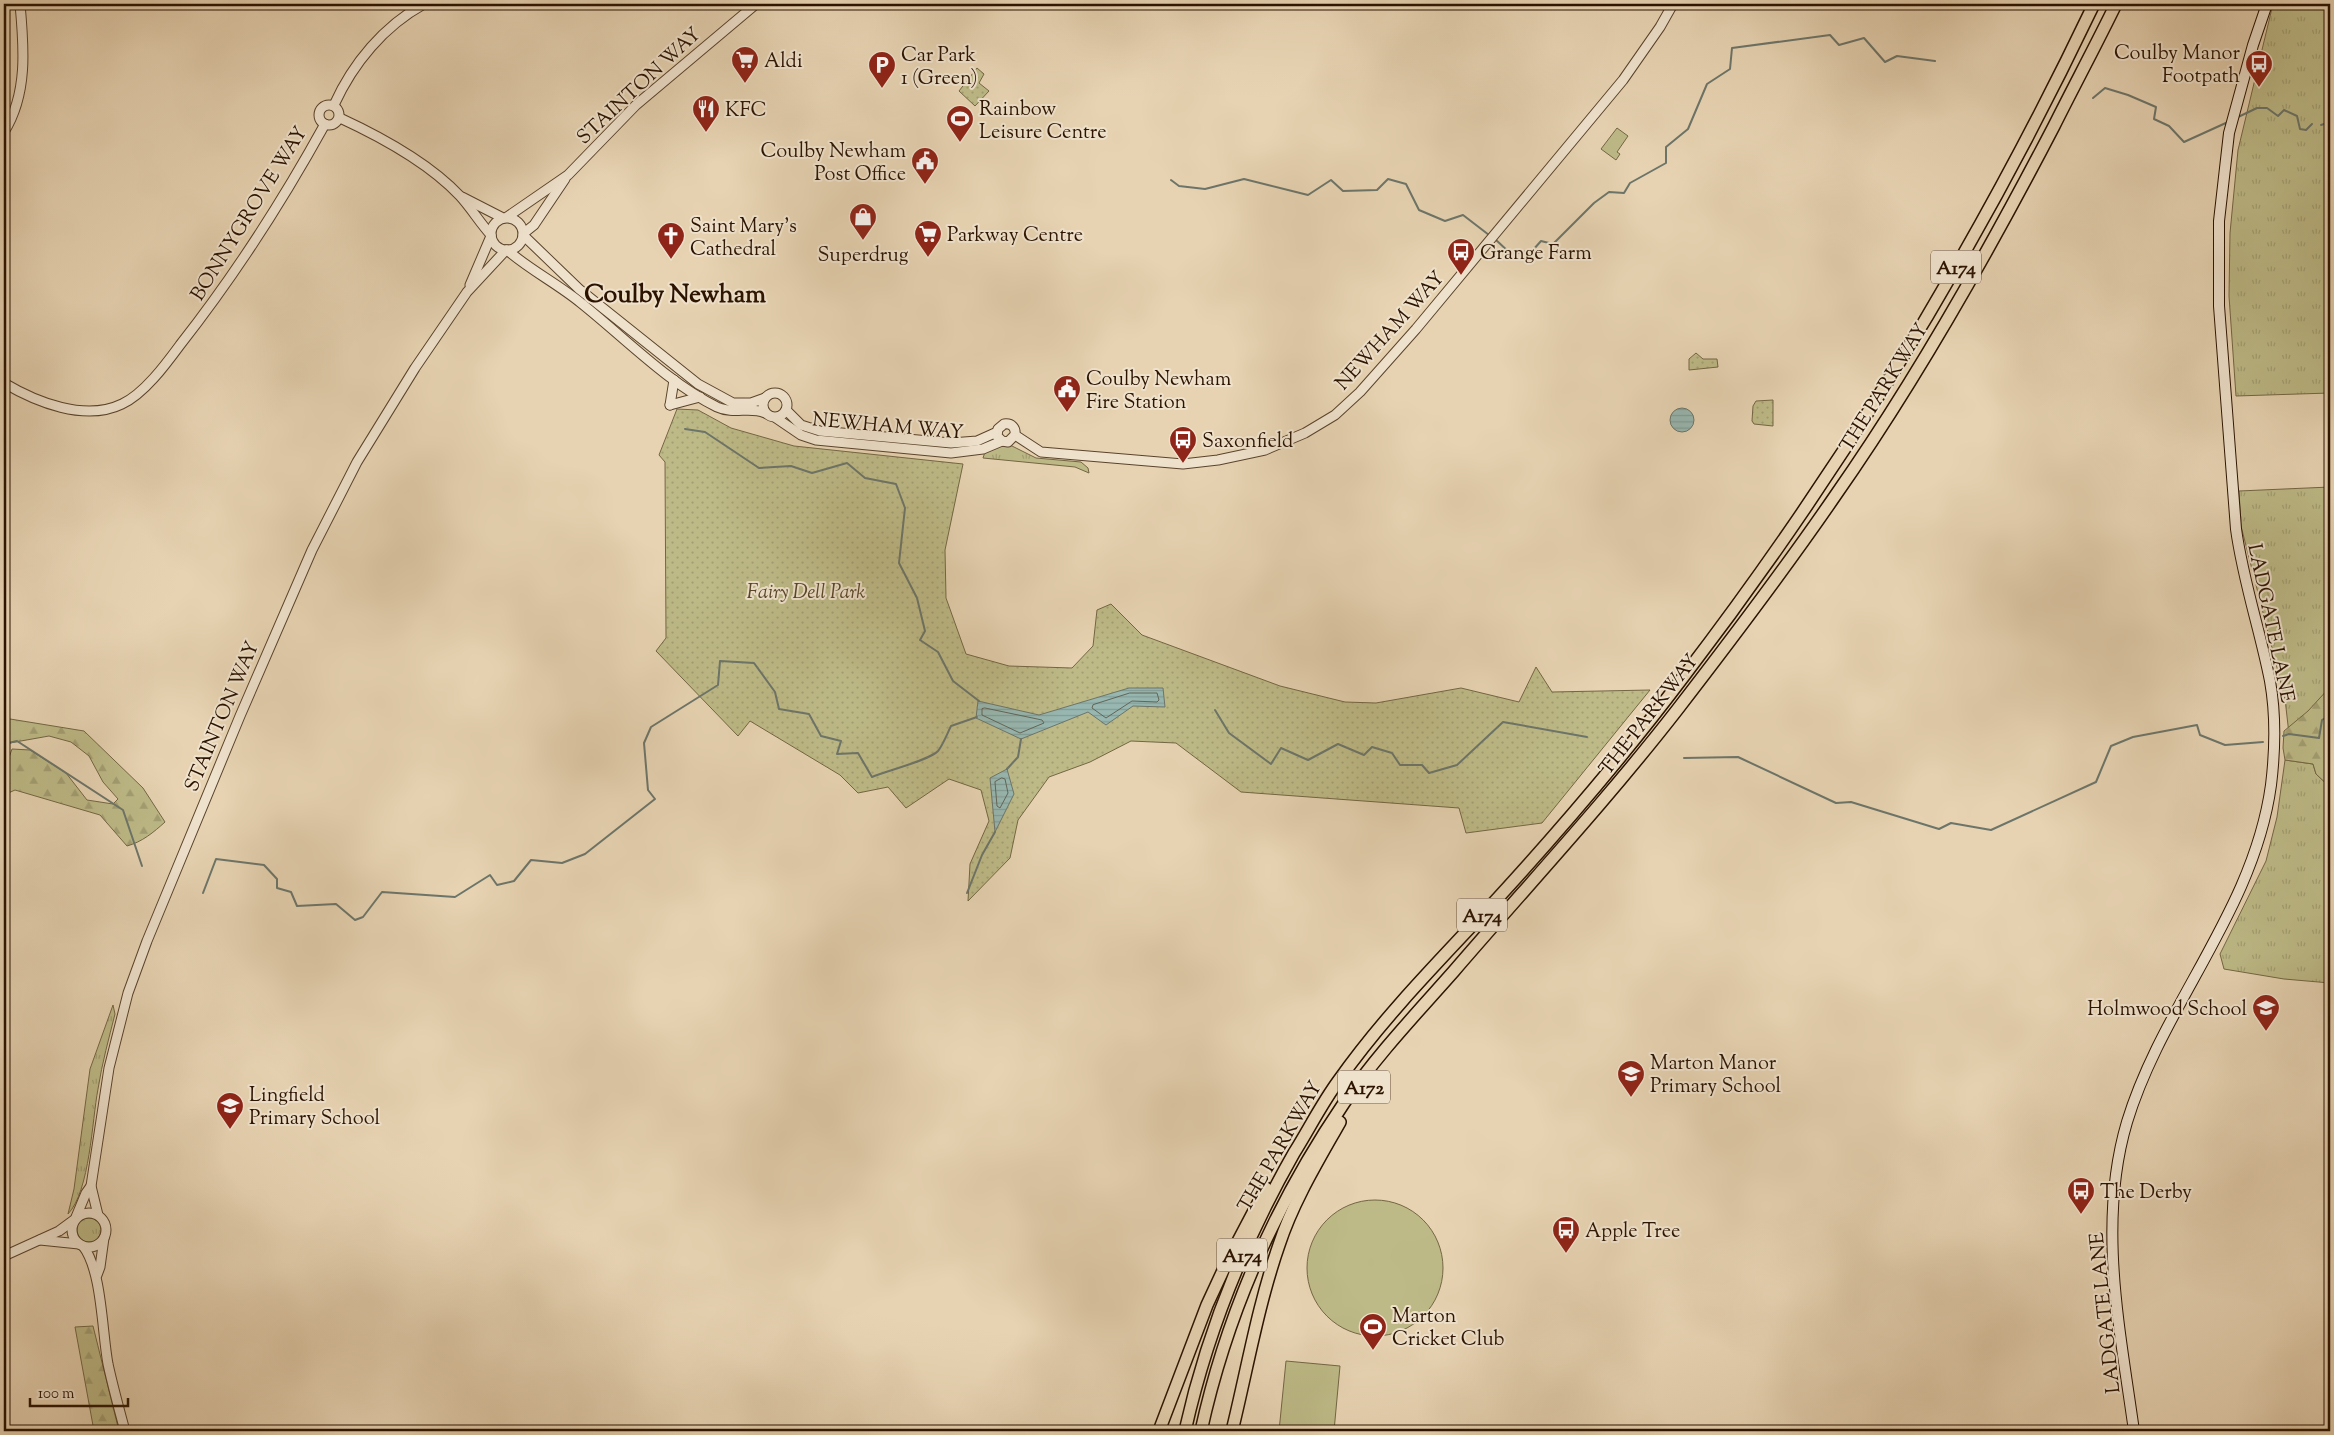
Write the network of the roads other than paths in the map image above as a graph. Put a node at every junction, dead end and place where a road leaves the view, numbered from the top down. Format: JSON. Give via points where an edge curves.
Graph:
{"nodes":[{"id":1,"x":20,"y":4,"type":"edge"},
{"id":2,"x":424,"y":4,"type":"edge"},
{"id":3,"x":756,"y":4,"type":"edge"},
{"id":4,"x":1673,"y":4,"type":"edge"},
{"id":5,"x":2094,"y":4,"type":"edge"},
{"id":6,"x":2116,"y":4,"type":"edge"},
{"id":7,"x":2124,"y":4,"type":"edge"},
{"id":8,"x":2267,"y":4,"type":"edge"},
{"id":9,"x":2081,"y":74,"type":"junction"},
{"id":10,"x":334,"y":105,"type":"junction"},
{"id":11,"x":340,"y":118,"type":"junction"},
{"id":12,"x":325,"y":124,"type":"junction"},
{"id":13,"x":4,"y":132,"type":"edge"},
{"id":14,"x":568,"y":175,"type":"junction"},
{"id":15,"x":460,"y":196,"type":"junction"},
{"id":16,"x":505,"y":218,"type":"junction"},
{"id":17,"x":524,"y":234,"type":"junction"},
{"id":18,"x":491,"y":236,"type":"junction"},
{"id":19,"x":506,"y":250,"type":"junction"},
{"id":20,"x":467,"y":292,"type":"junction"},
{"id":21,"x":674,"y":380,"type":"junction"},
{"id":22,"x":4,"y":383,"type":"edge"},
{"id":23,"x":700,"y":397,"type":"junction"},
{"id":24,"x":765,"y":398,"type":"junction"},
{"id":25,"x":786,"y":410,"type":"junction"},
{"id":26,"x":765,"y":413,"type":"junction"},
{"id":27,"x":776,"y":418,"type":"junction"},
{"id":28,"x":997,"y":432,"type":"junction"},
{"id":29,"x":1015,"y":436,"type":"junction"},
{"id":30,"x":1002,"y":441,"type":"junction"},
{"id":31,"x":1401,"y":1031,"type":"junction"},
{"id":32,"x":1330,"y":1092,"type":"junction"},
{"id":33,"x":91,"y":1186,"type":"junction"},
{"id":34,"x":98,"y":1215,"type":"junction"},
{"id":35,"x":75,"y":1219,"type":"junction"},
{"id":36,"x":104,"y":1238,"type":"junction"},
{"id":37,"x":40,"y":1240,"type":"junction"},
{"id":38,"x":81,"y":1245,"type":"junction"},
{"id":39,"x":4,"y":1256,"type":"edge"},
{"id":40,"x":97,"y":1275,"type":"junction"},
{"id":41,"x":1159,"y":1429,"type":"edge"},
{"id":42,"x":125,"y":1431,"type":"edge"},
{"id":43,"x":1185,"y":1431,"type":"edge"},
{"id":44,"x":1201,"y":1431,"type":"edge"},
{"id":45,"x":1232,"y":1431,"type":"edge"},
{"id":46,"x":2134,"y":1431,"type":"edge"}],
"edges":[{"from":1,"to":13,"type":"street","via":[[24,52],[22,73],[16,108]]},
{"from":2,"to":10,"type":"street","via":[[405,14],[360,58]]},
{"from":3,"to":14,"type":"street","name":"STAINTON WAY","via":[[636,105]]},
{"from":4,"to":29,"type":"street","name":"NEWHAM WAY","via":[[1623,80],[1486,245],[1360,392],[1325,421],[1265,450],[1183,464],[1041,452]]},
{"from":5,"to":32,"type":"highway","name":"THE PARKWAY","number":"A174","via":[[1995,196],[1916,336],[1732,613],[1588,795],[1392,1013]]},
{"from":6,"to":9,"type":"highway","name":"THE PARKWAY","number":"A174"},
{"from":7,"to":9,"type":"highway","number":"A174","via":[[2106,39]]},
{"from":8,"to":46,"type":"main road","name":"LADGATE LANE","via":[[2229,133],[2219,221],[2220,324],[2236,530],[2240,563],[2270,684],[2273,764],[2264,820],[2246,877],[2148,1070],[2128,1121],[2117,1167],[2112,1207],[2113,1267]]},
{"from":9,"to":31,"type":"highway","name":"THE PARKWAY","number":"A174","via":[[1984,256],[1837,494],[1749,616],[1638,758]]},
{"from":10,"to":11,"type":"street"},
{"from":10,"to":12,"type":"street","via":[[326,105],[320,110],[320,118]]},
{"from":11,"to":12,"type":"street","via":[[336,123]]},
{"from":11,"to":15,"type":"street","via":[[400,150]]},
{"from":12,"to":22,"type":"street","name":"BONNYGROVE WAY","via":[[263,230],[216,300],[144,388],[124,404],[92,411],[71,410],[32,397]]},
{"from":14,"to":16,"type":"street","name":"STAINTON WAY"},
{"from":14,"to":17,"type":"street","name":"STAINTON WAY","via":[[534,225]]},
{"from":15,"to":16,"type":"street"},
{"from":15,"to":18,"type":"street"},
{"from":16,"to":17,"type":"street","via":[[516,220]]},
{"from":16,"to":18,"type":"street","via":[[495,222]]},
{"from":17,"to":19,"type":"street","via":[[516,247]]},
{"from":17,"to":24,"type":"street","name":"NEWHAM WAY","via":[[579,289],[698,384],[733,403],[751,403]]},
{"from":18,"to":19,"type":"street","via":[[496,246]]},
{"from":18,"to":20,"type":"street","name":"STAINTON WAY"},
{"from":19,"to":20,"type":"street","name":"STAINTON WAY"},
{"from":19,"to":21,"type":"street","name":"NEWHAM WAY","via":[[580,302]]},
{"from":20,"to":33,"type":"street","name":"STAINTON WAY","via":[[415,368],[339,495],[308,558],[240,716],[128,993],[109,1068]]},
{"from":21,"to":23,"type":"street","name":"NEWHAM WAY"},
{"from":21,"to":23,"type":"street","via":[[670,405]]},
{"from":23,"to":26,"type":"street","name":"NEWHAM WAY","via":[[730,412],[757,410]]},
{"from":24,"to":25,"type":"street","name":"NEWHAM WAY","via":[[779,394],[785,399]]},
{"from":24,"to":26,"type":"street","via":[[762,405]]},
{"from":25,"to":27,"type":"street","name":"NEWHAM WAY"},
{"from":25,"to":28,"type":"street","name":"NEWHAM WAY","via":[[801,425],[820,431],[951,443],[976,442]]},
{"from":26,"to":27,"type":"street","name":"NEWHAM WAY"},
{"from":27,"to":30,"type":"street","name":"NEWHAM WAY","via":[[801,435],[816,440],[951,452],[984,449]]},
{"from":28,"to":29,"type":"street","name":"NEWHAM WAY","via":[[999,426],[1008,424],[1013,426]]},
{"from":28,"to":30,"type":"street"},
{"from":29,"to":30,"type":"street","name":"NEWHAM WAY","via":[[1008,442]]},
{"from":31,"to":44,"type":"highway","name":"THE PARKWAY","number":"A174","via":[[1345,1102],[1276,1217],[1228,1331]]},
{"from":31,"to":45,"type":"highway","number":"A172","via":[[1345,1114],[1292,1212],[1268,1280]]},
{"from":32,"to":41,"type":"highway","number":"A174","via":[[1298,1136],[1226,1264]]},
{"from":32,"to":43,"type":"highway","name":"THE PARKWAY","number":"A174","via":[[1273,1191],[1238,1263],[1205,1352]]},
{"from":33,"to":34,"type":"street","name":"STAINTON WAY"},
{"from":33,"to":35,"type":"street","name":"STAINTON WAY"},
{"from":34,"to":35,"type":"street","via":[[84,1213]]},
{"from":34,"to":36,"type":"street","via":[[105,1223]]},
{"from":35,"to":37,"type":"street"},
{"from":35,"to":38,"type":"street","via":[[72,1230]]},
{"from":36,"to":38,"type":"street","via":[[92,1246]]},
{"from":36,"to":40,"type":"street"},
{"from":37,"to":38,"type":"street"},
{"from":37,"to":39,"type":"street"},
{"from":38,"to":40,"type":"street","via":[[88,1252]]},
{"from":40,"to":42,"type":"street","via":[[108,1364]]}]}
